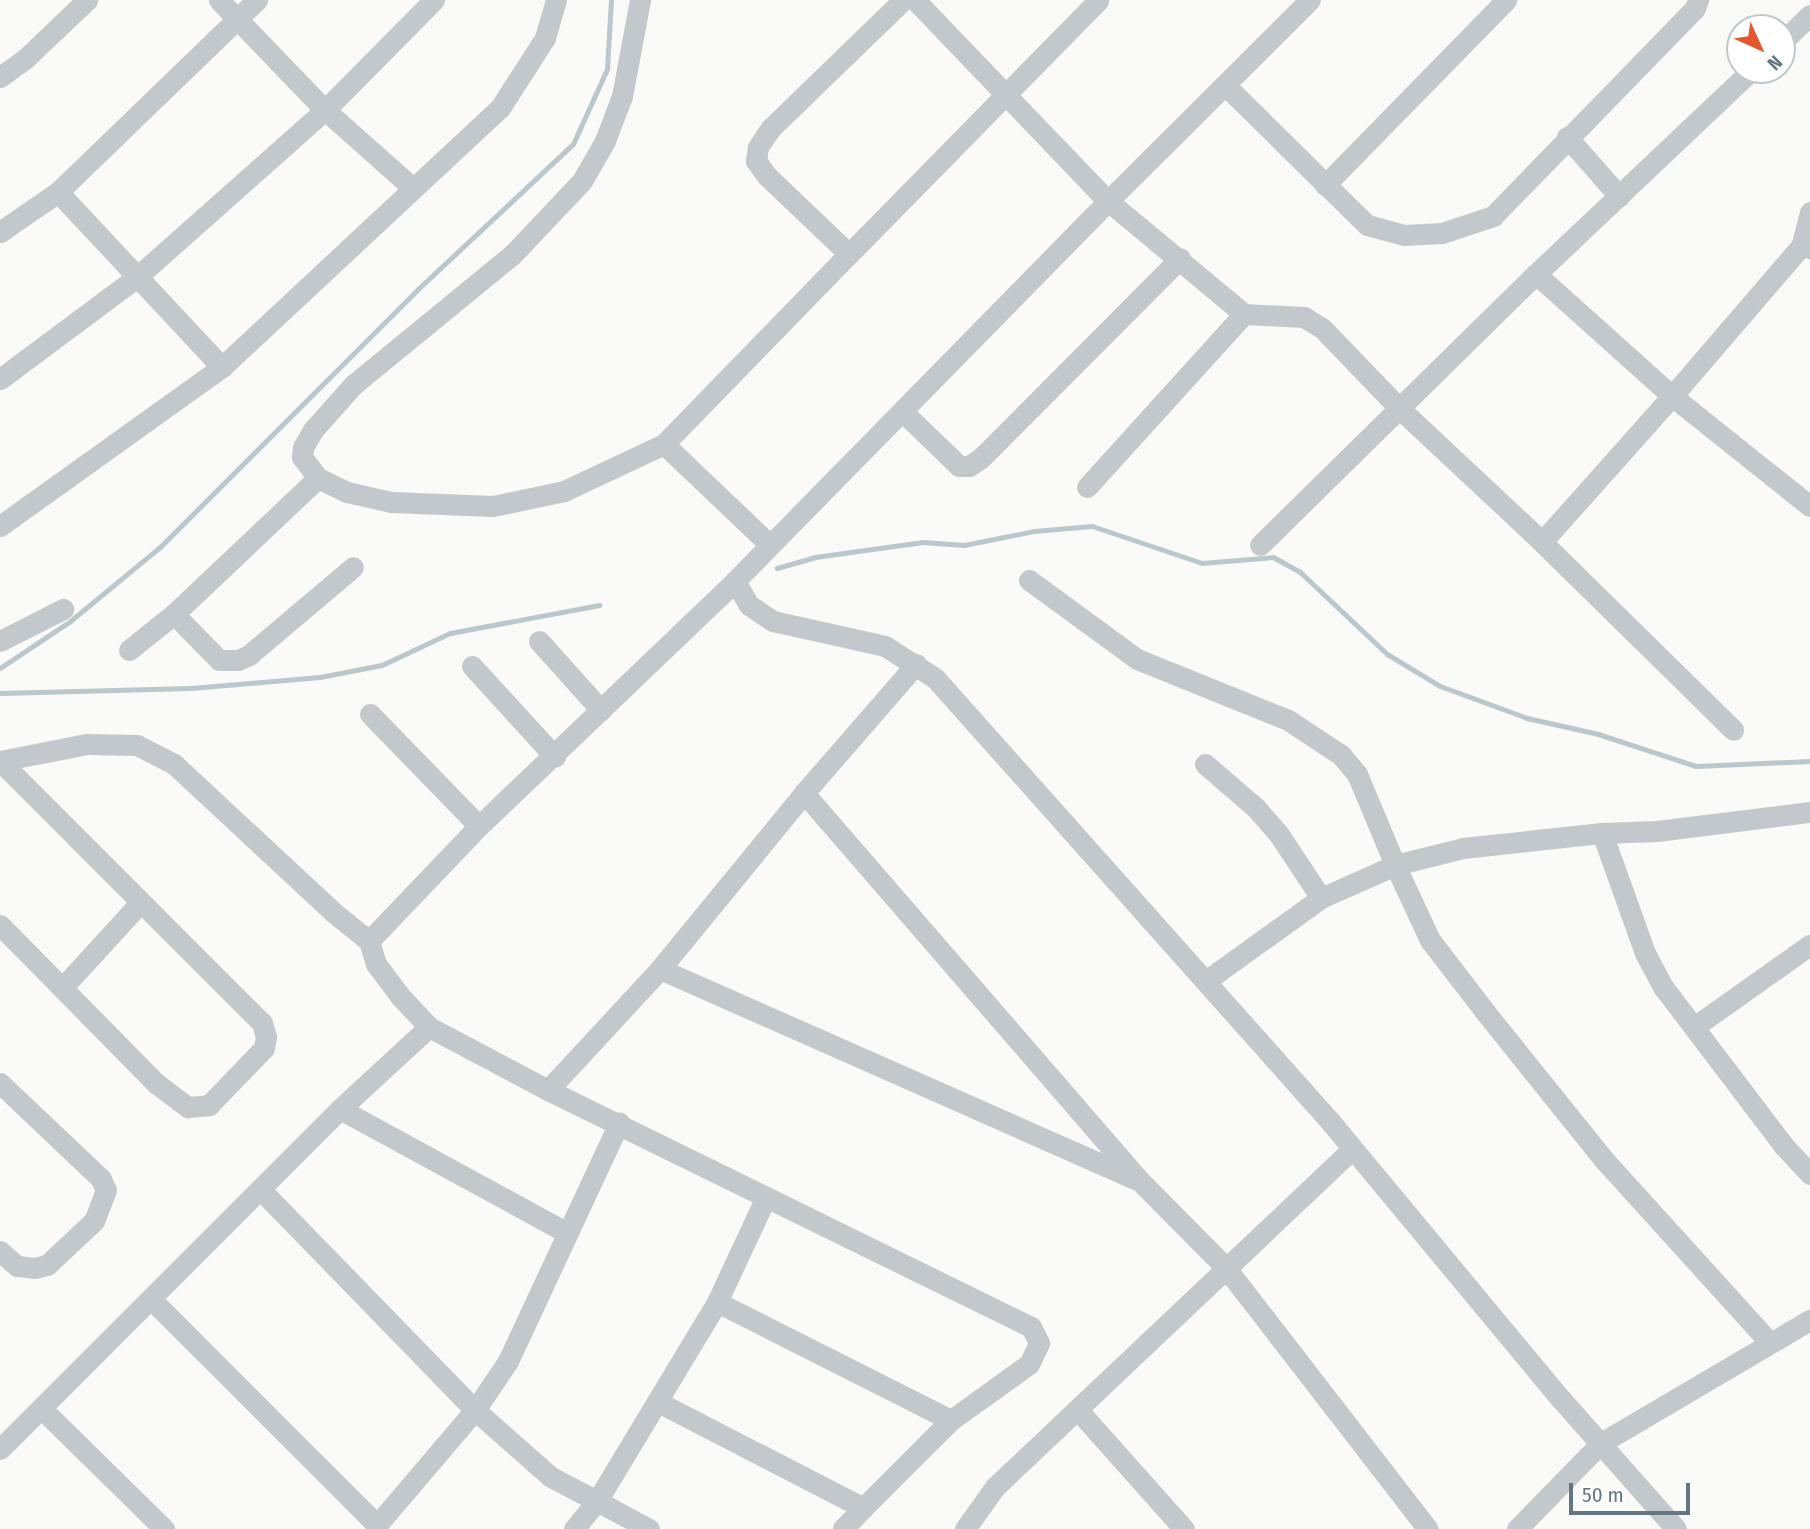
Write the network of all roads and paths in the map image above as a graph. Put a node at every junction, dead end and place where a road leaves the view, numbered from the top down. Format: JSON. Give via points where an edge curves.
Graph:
{"nodes":[{"id":1,"x":87,"y":0,"type":"edge"},
{"id":2,"x":219,"y":0,"type":"edge"},
{"id":3,"x":257,"y":0,"type":"edge"},
{"id":4,"x":434,"y":0,"type":"edge"},
{"id":5,"x":556,"y":0,"type":"edge"},
{"id":6,"x":640,"y":0,"type":"edge"},
{"id":7,"x":903,"y":0,"type":"edge"},
{"id":8,"x":915,"y":0,"type":"edge"},
{"id":9,"x":1100,"y":0,"type":"edge"},
{"id":10,"x":1310,"y":0,"type":"edge"},
{"id":11,"x":1506,"y":0,"type":"edge"},
{"id":12,"x":1698,"y":0,"type":"edge"},
{"id":13,"x":1810,"y":15,"type":"edge"},
{"id":14,"x":238,"y":19,"type":"junction"},
{"id":15,"x":1796,"y":28,"type":"edge"},
{"id":16,"x":0,"y":77,"type":"edge"},
{"id":17,"x":1737,"y":84,"type":"edge"},
{"id":18,"x":1226,"y":86,"type":"junction"},
{"id":19,"x":1009,"y":95,"type":"junction"},
{"id":20,"x":326,"y":110,"type":"junction"},
{"id":21,"x":1567,"y":137,"type":"junction"},
{"id":22,"x":1325,"y":186,"type":"junction"},
{"id":23,"x":413,"y":188,"type":"junction"},
{"id":24,"x":58,"y":192,"type":"junction"},
{"id":25,"x":1619,"y":196,"type":"junction"},
{"id":26,"x":1108,"y":201,"type":"junction"},
{"id":27,"x":1810,"y":212,"type":"edge"},
{"id":28,"x":0,"y":232,"type":"edge"},
{"id":29,"x":1806,"y":247,"type":"edge"},
{"id":30,"x":849,"y":254,"type":"junction"},
{"id":31,"x":1180,"y":258,"type":"junction"},
{"id":32,"x":1536,"y":275,"type":"junction"},
{"id":33,"x":138,"y":276,"type":"junction"},
{"id":34,"x":1244,"y":314,"type":"junction"},
{"id":35,"x":222,"y":367,"type":"junction"},
{"id":36,"x":0,"y":379,"type":"edge"},
{"id":37,"x":1672,"y":396,"type":"junction"},
{"id":38,"x":1399,"y":408,"type":"junction"},
{"id":39,"x":902,"y":411,"type":"junction"},
{"id":40,"x":664,"y":444,"type":"junction"},
{"id":41,"x":318,"y":478,"type":"junction"},
{"id":42,"x":1087,"y":487,"type":"dead end"},
{"id":43,"x":1810,"y":506,"type":"edge"},
{"id":44,"x":0,"y":526,"type":"edge"},
{"id":45,"x":1542,"y":542,"type":"junction"},
{"id":46,"x":770,"y":545,"type":"junction"},
{"id":47,"x":1260,"y":545,"type":"dead end"},
{"id":48,"x":353,"y":567,"type":"dead end"},
{"id":49,"x":1028,"y":580,"type":"dead end"},
{"id":50,"x":735,"y":581,"type":"junction"},
{"id":51,"x":63,"y":609,"type":"dead end"},
{"id":52,"x":174,"y":614,"type":"junction"},
{"id":53,"x":539,"y":640,"type":"dead end"},
{"id":54,"x":0,"y":641,"type":"edge"},
{"id":55,"x":129,"y":650,"type":"dead end"},
{"id":56,"x":916,"y":664,"type":"junction"},
{"id":57,"x":472,"y":666,"type":"dead end"},
{"id":58,"x":601,"y":710,"type":"junction"},
{"id":59,"x":370,"y":714,"type":"dead end"},
{"id":60,"x":1733,"y":730,"type":"dead end"},
{"id":61,"x":555,"y":757,"type":"junction"},
{"id":62,"x":0,"y":761,"type":"edge"},
{"id":63,"x":1205,"y":764,"type":"dead end"},
{"id":64,"x":804,"y":793,"type":"junction"},
{"id":65,"x":1810,"y":812,"type":"edge"},
{"id":66,"x":479,"y":825,"type":"junction"},
{"id":67,"x":1602,"y":834,"type":"junction"},
{"id":68,"x":1395,"y":865,"type":"junction"},
{"id":69,"x":1321,"y":898,"type":"junction"},
{"id":70,"x":140,"y":903,"type":"junction"},
{"id":71,"x":0,"y":925,"type":"edge"},
{"id":72,"x":369,"y":941,"type":"junction"},
{"id":73,"x":1810,"y":945,"type":"edge"},
{"id":74,"x":660,"y":969,"type":"junction"},
{"id":75,"x":1207,"y":980,"type":"junction"},
{"id":76,"x":63,"y":987,"type":"junction"},
{"id":77,"x":429,"y":1027,"type":"junction"},
{"id":78,"x":1694,"y":1027,"type":"junction"},
{"id":79,"x":0,"y":1083,"type":"edge"},
{"id":80,"x":548,"y":1090,"type":"junction"},
{"id":81,"x":340,"y":1109,"type":"junction"},
{"id":82,"x":619,"y":1123,"type":"junction"},
{"id":83,"x":1353,"y":1149,"type":"junction"},
{"id":84,"x":1810,"y":1174,"type":"edge"},
{"id":85,"x":1140,"y":1181,"type":"junction"},
{"id":86,"x":260,"y":1189,"type":"junction"},
{"id":87,"x":766,"y":1197,"type":"junction"},
{"id":88,"x":567,"y":1233,"type":"junction"},
{"id":89,"x":0,"y":1251,"type":"edge"},
{"id":90,"x":1226,"y":1268,"type":"junction"},
{"id":91,"x":151,"y":1299,"type":"junction"},
{"id":92,"x":717,"y":1302,"type":"junction"},
{"id":93,"x":1810,"y":1320,"type":"edge"},
{"id":94,"x":1769,"y":1342,"type":"junction"},
{"id":95,"x":658,"y":1402,"type":"junction"},
{"id":96,"x":41,"y":1408,"type":"junction"},
{"id":97,"x":1077,"y":1409,"type":"junction"},
{"id":98,"x":475,"y":1410,"type":"junction"},
{"id":99,"x":951,"y":1420,"type":"junction"},
{"id":100,"x":1601,"y":1443,"type":"junction"},
{"id":101,"x":0,"y":1449,"type":"edge"},
{"id":102,"x":597,"y":1501,"type":"junction"},
{"id":103,"x":863,"y":1508,"type":"junction"},
{"id":104,"x":375,"y":1527,"type":"edge"},
{"id":105,"x":164,"y":1529,"type":"edge"},
{"id":106,"x":574,"y":1529,"type":"edge"},
{"id":107,"x":649,"y":1529,"type":"edge"},
{"id":108,"x":843,"y":1529,"type":"edge"},
{"id":109,"x":965,"y":1529,"type":"edge"},
{"id":110,"x":1184,"y":1529,"type":"edge"},
{"id":111,"x":1428,"y":1529,"type":"edge"},
{"id":112,"x":1517,"y":1529,"type":"edge"},
{"id":113,"x":1676,"y":1529,"type":"edge"}],
"edges":[{"from":1,"to":16,"type":"street"},
{"from":2,"to":14,"type":"street"},
{"from":3,"to":14,"type":"street"},
{"from":4,"to":20,"type":"street"},
{"from":5,"to":23,"type":"street","via":[[545,38],[500,108]]},
{"from":6,"to":41,"type":"street","via":[[622,96],[605,141],[582,181],[513,254],[398,346],[329,409],[303,447],[305,465]]},
{"from":7,"to":30,"type":"street","via":[[758,146],[756,161],[766,176]]},
{"from":8,"to":19,"type":"street"},
{"from":9,"to":19,"type":"street"},
{"from":10,"to":18,"type":"street"},
{"from":11,"to":22,"type":"street"},
{"from":12,"to":21,"type":"street","via":[[1695,9]]},
{"from":13,"to":15,"type":"street"},
{"from":14,"to":20,"type":"street"},
{"from":14,"to":24,"type":"street"},
{"from":17,"to":25,"type":"street"},
{"from":18,"to":22,"type":"street"},
{"from":18,"to":26,"type":"street"},
{"from":19,"to":26,"type":"street"},
{"from":19,"to":30,"type":"street"},
{"from":20,"to":23,"type":"street"},
{"from":20,"to":33,"type":"street"},
{"from":21,"to":22,"type":"street","via":[[1493,216],[1442,233],[1405,235],[1367,225]]},
{"from":21,"to":25,"type":"street"},
{"from":23,"to":35,"type":"street"},
{"from":24,"to":28,"type":"street"},
{"from":24,"to":33,"type":"street"},
{"from":25,"to":32,"type":"street"},
{"from":26,"to":31,"type":"street"},
{"from":26,"to":39,"type":"street"},
{"from":27,"to":29,"type":"street"},
{"from":29,"to":37,"type":"street"},
{"from":30,"to":40,"type":"street"},
{"from":31,"to":34,"type":"street"},
{"from":31,"to":39,"type":"street","via":[[969,466],[959,466]]},
{"from":32,"to":37,"type":"street"},
{"from":32,"to":38,"type":"street"},
{"from":33,"to":35,"type":"street"},
{"from":33,"to":36,"type":"street"},
{"from":34,"to":38,"type":"street","via":[[1304,317],[1323,329]]},
{"from":34,"to":42,"type":"street"},
{"from":35,"to":44,"type":"street"},
{"from":37,"to":43,"type":"street"},
{"from":37,"to":45,"type":"street"},
{"from":38,"to":45,"type":"street"},
{"from":38,"to":47,"type":"street"},
{"from":39,"to":46,"type":"street"},
{"from":40,"to":41,"type":"street","via":[[564,491],[493,506],[391,502],[347,492]]},
{"from":40,"to":46,"type":"street"},
{"from":41,"to":52,"type":"street"},
{"from":45,"to":60,"type":"street"},
{"from":46,"to":50,"type":"street"},
{"from":48,"to":52,"type":"street","via":[[238,660],[219,660]]},
{"from":49,"to":68,"type":"street","via":[[1137,659],[1288,720],[1341,755],[1357,774]]},
{"from":50,"to":56,"type":"street","via":[[749,605],[773,621],[885,646]]},
{"from":50,"to":58,"type":"street"},
{"from":51,"to":54,"type":"street"},
{"from":52,"to":55,"type":"street"},
{"from":53,"to":58,"type":"street"},
{"from":56,"to":64,"type":"street"},
{"from":56,"to":75,"type":"street","via":[[934,678]]},
{"from":57,"to":61,"type":"street"},
{"from":58,"to":61,"type":"street"},
{"from":59,"to":66,"type":"street"},
{"from":61,"to":66,"type":"street"},
{"from":62,"to":70,"type":"street"},
{"from":62,"to":72,"type":"street","via":[[87,744],[137,745],[174,764]]},
{"from":63,"to":69,"type":"street","via":[[1278,833]]},
{"from":64,"to":74,"type":"street"},
{"from":64,"to":85,"type":"street"},
{"from":65,"to":67,"type":"street"},
{"from":66,"to":72,"type":"street"},
{"from":67,"to":68,"type":"street","via":[[1464,848]]},
{"from":67,"to":78,"type":"street","via":[[1645,953]]},
{"from":68,"to":69,"type":"street"},
{"from":68,"to":94,"type":"street","via":[[1430,940],[1486,1013],[1606,1162]]},
{"from":69,"to":75,"type":"street"},
{"from":70,"to":76,"type":"street"},
{"from":70,"to":76,"type":"street","via":[[262,1023],[264,1048],[209,1105],[188,1107],[158,1084]]},
{"from":71,"to":76,"type":"street"},
{"from":72,"to":77,"type":"street","via":[[376,964]]},
{"from":73,"to":78,"type":"street"},
{"from":74,"to":80,"type":"street"},
{"from":74,"to":85,"type":"street"},
{"from":75,"to":83,"type":"street"},
{"from":77,"to":80,"type":"street"},
{"from":77,"to":81,"type":"street"},
{"from":78,"to":84,"type":"street"},
{"from":79,"to":89,"type":"street","via":[[101,1179],[106,1190],[94,1221],[47,1265],[17,1266]]},
{"from":80,"to":82,"type":"street"},
{"from":81,"to":86,"type":"street"},
{"from":81,"to":88,"type":"street"},
{"from":82,"to":87,"type":"street"},
{"from":82,"to":88,"type":"street"},
{"from":83,"to":90,"type":"street"},
{"from":83,"to":100,"type":"street"},
{"from":85,"to":90,"type":"street"},
{"from":86,"to":91,"type":"street"},
{"from":86,"to":98,"type":"street"},
{"from":87,"to":92,"type":"street"},
{"from":87,"to":99,"type":"street","via":[[1031,1327],[1039,1343],[1029,1364]]},
{"from":88,"to":98,"type":"street","via":[[508,1362]]},
{"from":90,"to":97,"type":"street"},
{"from":90,"to":111,"type":"street"},
{"from":91,"to":96,"type":"street"},
{"from":91,"to":104,"type":"street"},
{"from":92,"to":95,"type":"street"},
{"from":92,"to":99,"type":"street"},
{"from":93,"to":94,"type":"street"},
{"from":94,"to":100,"type":"street"},
{"from":95,"to":102,"type":"street"},
{"from":95,"to":103,"type":"street"},
{"from":96,"to":101,"type":"street"},
{"from":96,"to":105,"type":"street"},
{"from":97,"to":109,"type":"street","via":[[995,1487]]},
{"from":97,"to":110,"type":"street"},
{"from":98,"to":102,"type":"street","via":[[551,1477]]},
{"from":98,"to":104,"type":"street"},
{"from":99,"to":103,"type":"street"},
{"from":100,"to":112,"type":"street"},
{"from":100,"to":113,"type":"street"},
{"from":102,"to":106,"type":"street"},
{"from":102,"to":107,"type":"street"},
{"from":103,"to":108,"type":"street"}]}
